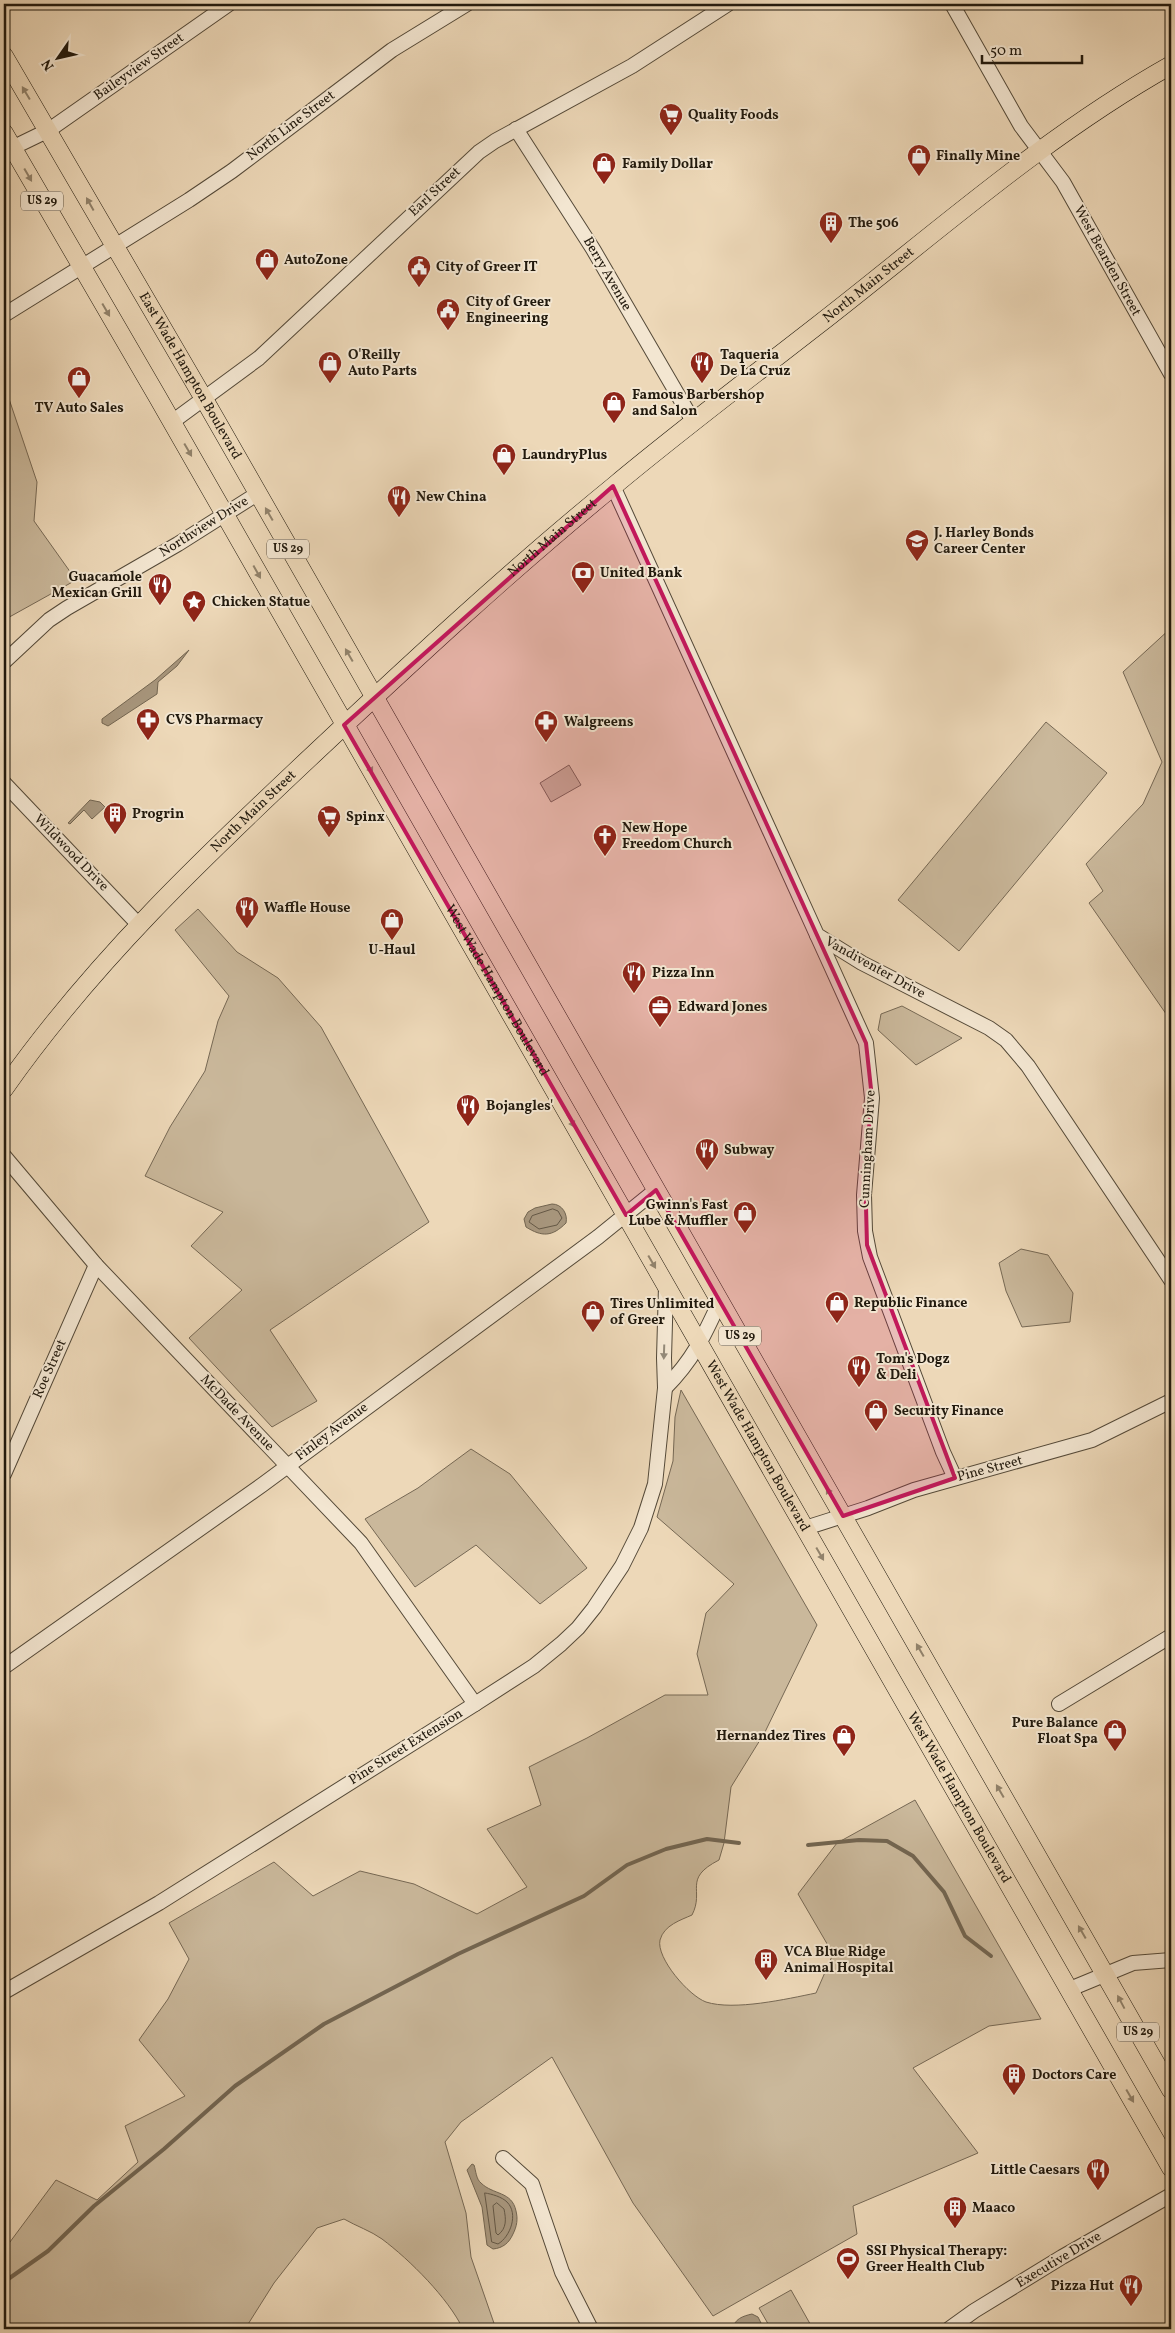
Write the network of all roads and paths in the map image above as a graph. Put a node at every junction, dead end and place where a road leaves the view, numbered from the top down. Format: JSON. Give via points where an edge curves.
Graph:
{"nodes":[{"id":1,"x":229,"y":4,"type":"edge"},
{"id":2,"x":466,"y":4,"type":"edge"},
{"id":3,"x":728,"y":4,"type":"edge"},
{"id":4,"x":952,"y":4,"type":"edge"},
{"id":5,"x":4,"y":56,"type":"edge"},
{"id":6,"x":1171,"y":65,"type":"edge"},
{"id":7,"x":516,"y":129,"type":"junction"},
{"id":8,"x":49,"y":130,"type":"junction"},
{"id":9,"x":8,"y":140,"type":"edge"},
{"id":10,"x":1039,"y":150,"type":"junction"},
{"id":11,"x":114,"y":247,"type":"junction"},
{"id":12,"x":82,"y":268,"type":"junction"},
{"id":13,"x":4,"y":315,"type":"edge"},
{"id":14,"x":1169,"y":365,"type":"edge"},
{"id":15,"x":204,"y":399,"type":"junction"},
{"id":16,"x":694,"y":421,"type":"junction"},
{"id":17,"x":172,"y":422,"type":"junction"},
{"id":18,"x":613,"y":486,"type":"junction"},
{"id":19,"x":257,"y":494,"type":"junction"},
{"id":20,"x":225,"y":515,"type":"junction"},
{"id":21,"x":4,"y":662,"type":"edge"},
{"id":22,"x":374,"y":698,"type":"junction"},
{"id":23,"x":344,"y":725,"type":"junction"},
{"id":24,"x":4,"y":783,"type":"edge"},
{"id":25,"x":138,"y":924,"type":"junction"},
{"id":26,"x":817,"y":935,"type":"junction"},
{"id":27,"x":4,"y":1089,"type":"edge"},
{"id":28,"x":4,"y":1156,"type":"edge"},
{"id":29,"x":656,"y":1190,"type":"junction"},
{"id":30,"x":626,"y":1215,"type":"junction"},
{"id":31,"x":96,"y":1264,"type":"junction"},
{"id":32,"x":1171,"y":1280,"type":"edge"},
{"id":33,"x":666,"y":1286,"type":"junction"},
{"id":34,"x":720,"y":1301,"type":"junction"},
{"id":35,"x":700,"y":1345,"type":"junction"},
{"id":36,"x":665,"y":1388,"type":"junction"},
{"id":37,"x":1171,"y":1402,"type":"edge"},
{"id":38,"x":287,"y":1465,"type":"junction"},
{"id":39,"x":4,"y":1474,"type":"edge"},
{"id":40,"x":955,"y":1478,"type":"junction"},
{"id":41,"x":843,"y":1516,"type":"junction"},
{"id":42,"x":805,"y":1528,"type":"junction"},
{"id":43,"x":1171,"y":1636,"type":"edge"},
{"id":44,"x":4,"y":1667,"type":"edge"},
{"id":45,"x":475,"y":1704,"type":"junction"},
{"id":46,"x":1059,"y":1704,"type":"dead end"},
{"id":47,"x":1171,"y":1960,"type":"edge"},
{"id":48,"x":1106,"y":1974,"type":"junction"},
{"id":49,"x":1070,"y":1989,"type":"junction"},
{"id":50,"x":4,"y":1992,"type":"edge"},
{"id":51,"x":1171,"y":2090,"type":"edge"},
{"id":52,"x":504,"y":2158,"type":"dead end"},
{"id":53,"x":1171,"y":2168,"type":"edge"},
{"id":54,"x":1171,"y":2196,"type":"edge"},
{"id":55,"x":591,"y":2329,"type":"edge"},
{"id":56,"x":949,"y":2329,"type":"edge"}],
"edges":[{"from":1,"to":8,"type":"street","name":"Baileyview Street"},
{"from":2,"to":11,"type":"street","name":"North Line Street","via":[[392,50],[232,171]]},
{"from":3,"to":7,"type":"street","name":"Earl Street","via":[[632,66]]},
{"from":4,"to":10,"type":"street","name":"West Bearden Street","via":[[1021,126]]},
{"from":8,"to":5,"type":"main road","name":"East Wade Hampton Boulevard","number":"US 29","one_way":true},
{"from":6,"to":10,"type":"main road","name":"North Main Street","via":[[1099,108]]},
{"from":7,"to":15,"type":"street","name":"Earl Street","via":[[467,162],[282,338]]},
{"from":7,"to":16,"type":"street","name":"Berry Avenue","via":[[593,249]]},
{"from":8,"to":9,"type":"street","name":"Baileyview Street"},
{"from":11,"to":8,"type":"main road","name":"East Wade Hampton Boulevard","number":"US 29","one_way":true},
{"from":9,"to":12,"type":"main road","number":"US 29","one_way":true},
{"from":10,"to":14,"type":"street","name":"West Bearden Street","via":[[1063,182]]},
{"from":10,"to":16,"type":"main road","name":"North Main Street"},
{"from":11,"to":12,"type":"street"},
{"from":11,"to":15,"type":"main road","name":"East Wade Hampton Boulevard","number":"US 29"},
{"from":12,"to":13,"type":"street"},
{"from":12,"to":17,"type":"main road","number":"US 29","one_way":true},
{"from":15,"to":17,"type":"street","name":"Earl Street"},
{"from":15,"to":19,"type":"main road","name":"East Wade Hampton Boulevard","number":"US 29"},
{"from":16,"to":18,"type":"main road","name":"North Main Street"},
{"from":17,"to":20,"type":"main road","number":"US 29","one_way":true},
{"from":18,"to":22,"type":"main road","name":"North Main Street","via":[[435,640]]},
{"from":18,"to":26,"type":"street","name":"Vandiventer Drive"},
{"from":19,"to":20,"type":"street","name":"Northview Drive"},
{"from":22,"to":19,"type":"main road","name":"East Wade Hampton Boulevard","number":"US 29","one_way":true},
{"from":20,"to":21,"type":"street","name":"Northview Drive","via":[[61,612],[36,630]]},
{"from":20,"to":23,"type":"main road","number":"US 29","one_way":true},
{"from":22,"to":23,"type":"main road","name":"North Main Street"},
{"from":22,"to":29,"type":"main road","number":"US 29"},
{"from":23,"to":25,"type":"main road","name":"North Main Street"},
{"from":23,"to":30,"type":"main road","name":"West Wade Hampton Boulevard","number":"US 29","one_way":true},
{"from":24,"to":25,"type":"street","name":"Wildwood Drive"},
{"from":25,"to":27,"type":"main road","name":"North Main Street","via":[[58,1016]]},
{"from":26,"to":32,"type":"street","name":"Vandiventer Drive","via":[[862,963],[989,1028],[1006,1040],[1028,1066]]},
{"from":26,"to":40,"type":"street","name":"Cunningham Drive","via":[[866,1043],[872,1098],[864,1195],[870,1257]]},
{"from":28,"to":31,"type":"street","name":"McDade Avenue"},
{"from":29,"to":30,"type":"street","name":"Finley Avenue"},
{"from":29,"to":34,"type":"main road","number":"US 29"},
{"from":30,"to":33,"type":"main road","name":"West Wade Hampton Boulevard","number":"US 29","one_way":true},
{"from":30,"to":38,"type":"street","name":"Finley Avenue"},
{"from":31,"to":38,"type":"street","name":"McDade Avenue"},
{"from":31,"to":39,"type":"street","name":"Roe Street"},
{"from":33,"to":35,"type":"main road","name":"West Wade Hampton Boulevard","number":"US 29"},
{"from":33,"to":36,"type":"street","name":"Pine Street Extension","one_way":true},
{"from":34,"to":35,"type":"street"},
{"from":41,"to":34,"type":"main road","number":"US 29","one_way":true},
{"from":35,"to":36,"type":"street","via":[[686,1368]]},
{"from":35,"to":42,"type":"main road","name":"West Wade Hampton Boulevard","number":"US 29"},
{"from":36,"to":45,"type":"street","name":"Pine Street Extension","via":[[655,1484],[641,1528],[622,1566],[594,1608],[561,1644],[534,1666]]},
{"from":37,"to":40,"type":"street","name":"Pine Street","via":[[1092,1440]]},
{"from":38,"to":44,"type":"street","name":"Finley Avenue"},
{"from":38,"to":45,"type":"street","name":"McDade Avenue","via":[[361,1543]]},
{"from":40,"to":41,"type":"street","name":"Pine Street"},
{"from":41,"to":42,"type":"street","name":"Pine Street"},
{"from":48,"to":41,"type":"main road","number":"US 29","one_way":true},
{"from":42,"to":49,"type":"main road","name":"West Wade Hampton Boulevard","number":"US 29","one_way":true},
{"from":43,"to":46,"type":"street"},
{"from":45,"to":50,"type":"street","name":"Pine Street Extension","via":[[159,1903]]},
{"from":47,"to":48,"type":"street","via":[[1133,1963]]},
{"from":48,"to":49,"type":"street"},
{"from":51,"to":48,"type":"main road","number":"US 29","one_way":true},
{"from":49,"to":53,"type":"main road","name":"West Wade Hampton Boulevard","number":"US 29","one_way":true},
{"from":52,"to":55,"type":"street","via":[[532,2184],[562,2272]]},
{"from":54,"to":56,"type":"street","name":"Executive Drive","via":[[1062,2257]]}]}
